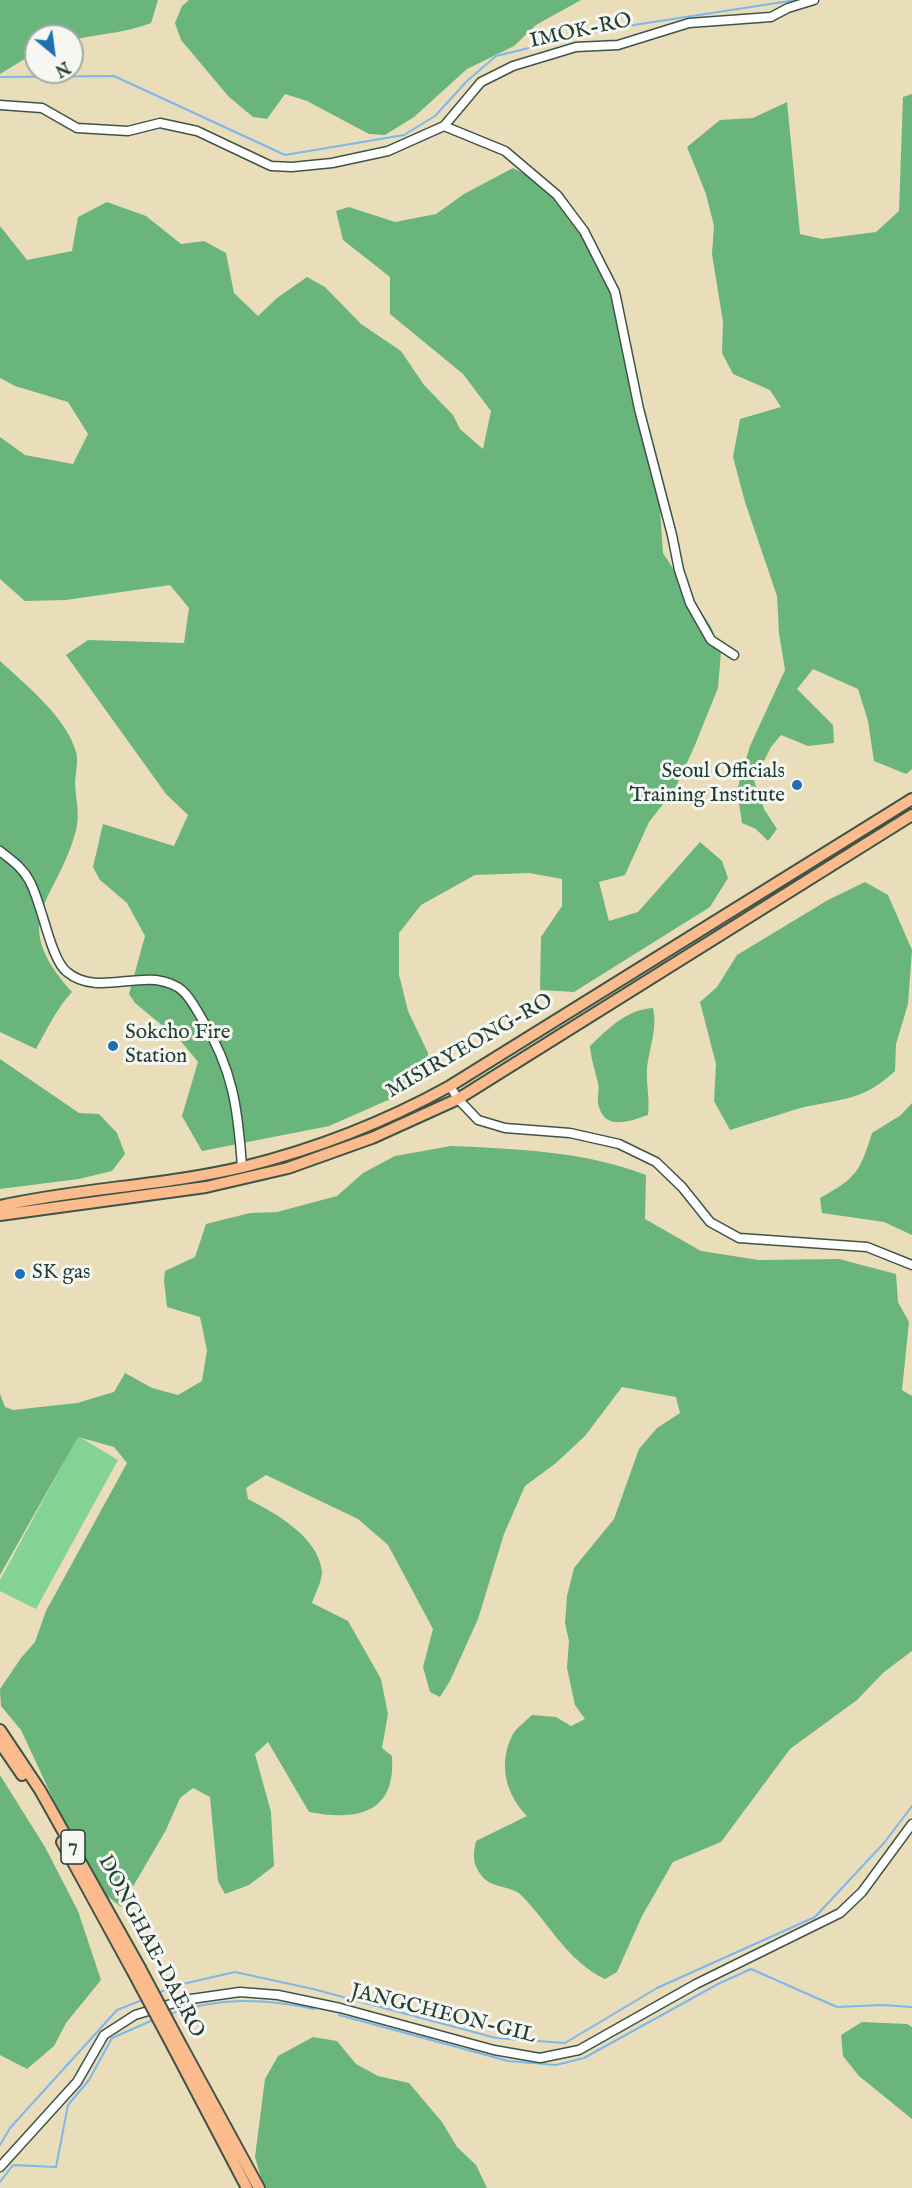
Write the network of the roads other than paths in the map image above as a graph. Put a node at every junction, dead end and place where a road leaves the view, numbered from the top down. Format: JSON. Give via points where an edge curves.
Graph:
{"nodes":[{"id":1,"x":814,"y":0,"type":"edge"},
{"id":2,"x":0,"y":105,"type":"edge"},
{"id":3,"x":444,"y":126,"type":"junction"},
{"id":4,"x":734,"y":655,"type":"dead end"},
{"id":5,"x":912,"y":799,"type":"edge"},
{"id":6,"x":912,"y":815,"type":"edge"},
{"id":7,"x":0,"y":851,"type":"edge"},
{"id":8,"x":450,"y":1086,"type":"junction"},
{"id":9,"x":458,"y":1099,"type":"junction"},
{"id":10,"x":242,"y":1167,"type":"junction"},
{"id":11,"x":0,"y":1206,"type":"edge"},
{"id":12,"x":0,"y":1215,"type":"edge"},
{"id":13,"x":912,"y":1264,"type":"edge"},
{"id":14,"x":0,"y":1730,"type":"edge"},
{"id":15,"x":0,"y":1743,"type":"edge"},
{"id":16,"x":912,"y":1824,"type":"edge"},
{"id":17,"x":136,"y":1970,"type":"junction"},
{"id":18,"x":177,"y":2046,"type":"junction"},
{"id":19,"x":0,"y":2167,"type":"edge"},
{"id":20,"x":248,"y":2188,"type":"edge"},
{"id":21,"x":259,"y":2188,"type":"edge"}],
"edges":[{"from":1,"to":3,"type":"street","name":"IMOK-RO","via":[[771,17],[690,23],[618,45],[576,47],[513,66],[481,82]]},
{"from":2,"to":3,"type":"street","name":"IMOK-RO","via":[[42,108],[77,128],[128,131],[160,123],[196,131],[271,166],[292,167],[388,151]]},
{"from":3,"to":4,"type":"street","via":[[505,151],[556,195],[584,231],[615,292],[678,570],[690,603],[711,640]]},
{"from":5,"to":8,"type":"main road","name":"MISIRYEONG-RO"},
{"from":6,"to":9,"type":"main road","name":"MISIRYEONG-RO"},
{"from":7,"to":10,"type":"street","via":[[30,880],[66,972],[96,983],[155,980],[182,988],[230,1073]]},
{"from":8,"to":9,"type":"street"},
{"from":8,"to":10,"type":"main road","name":"MISIRYEONG-RO","via":[[349,1134]]},
{"from":9,"to":12,"type":"main road","name":"MISIRYEONG-RO","via":[[372,1138],[288,1168],[155,1196]]},
{"from":9,"to":13,"type":"street","via":[[478,1120],[505,1128],[570,1134],[628,1148],[656,1162],[710,1222],[739,1238],[867,1247]]},
{"from":10,"to":11,"type":"main road","name":"MISIRYEONG-RO"},
{"from":14,"to":17,"type":"main road","name":"DONGHAE-DAERO","number":"7","via":[[40,1790]]},
{"from":15,"to":17,"type":"main road","name":"DONGHAE-DAERO","number":"7","via":[[46,1813]]},
{"from":16,"to":19,"type":"street","name":"JANGCHEON-GIL","via":[[862,1892],[840,1913],[696,1984],[579,2050],[540,2058],[494,2050],[340,2008],[278,1995],[240,1992],[184,2000],[135,2015],[104,2035],[77,2082]]},
{"from":17,"to":18,"type":"main road","number":"7","bridge":true},
{"from":18,"to":20,"type":"main road","name":"DONGHAE-DAERO","number":"7"},
{"from":18,"to":21,"type":"main road","name":"DONGHAE-DAERO","number":"7"}]}
